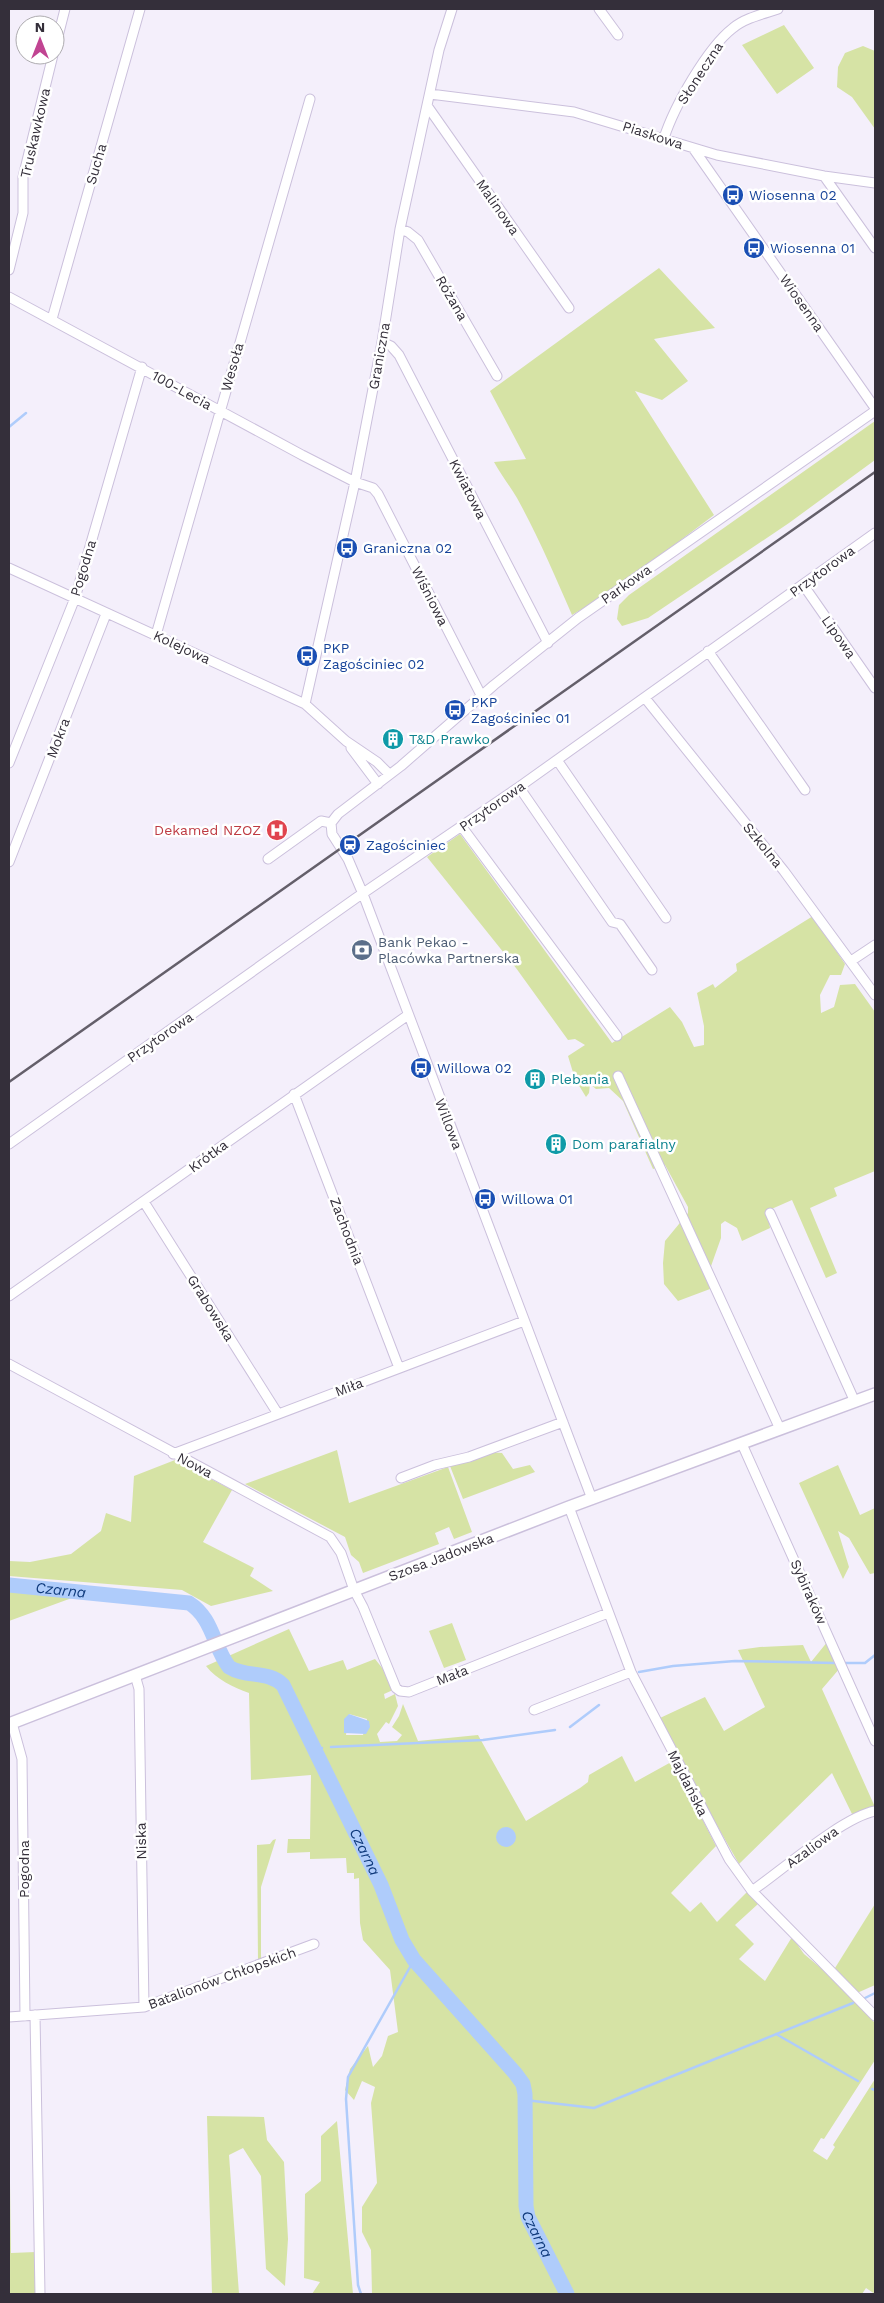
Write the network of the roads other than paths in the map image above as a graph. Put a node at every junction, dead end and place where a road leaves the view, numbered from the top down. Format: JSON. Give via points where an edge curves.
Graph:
{"nodes":[{"id":1,"x":140,"y":9,"type":"edge"},
{"id":2,"x":452,"y":9,"type":"edge"},
{"id":3,"x":599,"y":9,"type":"edge"},
{"id":4,"x":778,"y":9,"type":"edge"},
{"id":5,"x":618,"y":35,"type":"dead end"},
{"id":6,"x":51,"y":65,"type":"edge"},
{"id":7,"x":430,"y":94,"type":"junction"},
{"id":8,"x":310,"y":99,"type":"dead end"},
{"id":9,"x":428,"y":107,"type":"junction"},
{"id":10,"x":664,"y":138,"type":"junction"},
{"id":11,"x":693,"y":148,"type":"junction"},
{"id":12,"x":824,"y":176,"type":"junction"},
{"id":13,"x":875,"y":183,"type":"edge"},
{"id":14,"x":400,"y":229,"type":"junction"},
{"id":15,"x":875,"y":248,"type":"edge"},
{"id":16,"x":9,"y":270,"type":"edge"},
{"id":17,"x":9,"y":297,"type":"edge"},
{"id":18,"x":569,"y":308,"type":"dead end"},
{"id":19,"x":52,"y":319,"type":"junction"},
{"id":20,"x":382,"y":342,"type":"junction"},
{"id":21,"x":142,"y":368,"type":"junction"},
{"id":22,"x":497,"y":376,"type":"dead end"},
{"id":23,"x":875,"y":409,"type":"edge"},
{"id":24,"x":219,"y":410,"type":"junction"},
{"id":25,"x":355,"y":482,"type":"junction"},
{"id":26,"x":875,"y":533,"type":"edge"},
{"id":27,"x":10,"y":572,"type":"edge"},
{"id":28,"x":804,"y":586,"type":"junction"},
{"id":29,"x":75,"y":598,"type":"junction"},
{"id":30,"x":106,"y":614,"type":"junction"},
{"id":31,"x":156,"y":635,"type":"junction"},
{"id":32,"x":548,"y":643,"type":"junction"},
{"id":33,"x":708,"y":651,"type":"junction"},
{"id":34,"x":875,"y":688,"type":"edge"},
{"id":35,"x":481,"y":695,"type":"junction"},
{"id":36,"x":645,"y":698,"type":"junction"},
{"id":37,"x":305,"y":704,"type":"junction"},
{"id":38,"x":346,"y":741,"type":"junction"},
{"id":39,"x":557,"y":760,"type":"junction"},
{"id":40,"x":9,"y":763,"type":"edge"},
{"id":41,"x":389,"y":774,"type":"junction"},
{"id":42,"x":378,"y":784,"type":"junction"},
{"id":43,"x":519,"y":787,"type":"junction"},
{"id":44,"x":805,"y":790,"type":"dead end"},
{"id":45,"x":331,"y":823,"type":"junction"},
{"id":46,"x":462,"y":827,"type":"junction"},
{"id":47,"x":268,"y":859,"type":"dead end"},
{"id":48,"x":9,"y":862,"type":"edge"},
{"id":49,"x":363,"y":894,"type":"junction"},
{"id":50,"x":666,"y":918,"type":"dead end"},
{"id":51,"x":875,"y":945,"type":"edge"},
{"id":52,"x":851,"y":962,"type":"junction"},
{"id":53,"x":652,"y":970,"type":"dead end"},
{"id":54,"x":875,"y":995,"type":"edge"},
{"id":55,"x":408,"y":1015,"type":"junction"},
{"id":56,"x":617,"y":1036,"type":"dead end"},
{"id":57,"x":618,"y":1076,"type":"dead end"},
{"id":58,"x":294,"y":1094,"type":"junction"},
{"id":59,"x":9,"y":1144,"type":"edge"},
{"id":60,"x":144,"y":1202,"type":"junction"},
{"id":61,"x":770,"y":1214,"type":"dead end"},
{"id":62,"x":9,"y":1296,"type":"edge"},
{"id":63,"x":524,"y":1321,"type":"junction"},
{"id":64,"x":9,"y":1364,"type":"edge"},
{"id":65,"x":399,"y":1368,"type":"junction"},
{"id":66,"x":875,"y":1394,"type":"edge"},
{"id":67,"x":855,"y":1402,"type":"junction"},
{"id":68,"x":278,"y":1414,"type":"junction"},
{"id":69,"x":563,"y":1422,"type":"junction"},
{"id":70,"x":780,"y":1430,"type":"junction"},
{"id":71,"x":742,"y":1444,"type":"junction"},
{"id":72,"x":173,"y":1454,"type":"junction"},
{"id":73,"x":401,"y":1478,"type":"dead end"},
{"id":74,"x":592,"y":1499,"type":"junction"},
{"id":75,"x":569,"y":1507,"type":"junction"},
{"id":76,"x":354,"y":1590,"type":"junction"},
{"id":77,"x":608,"y":1614,"type":"junction"},
{"id":78,"x":632,"y":1672,"type":"junction"},
{"id":79,"x":135,"y":1675,"type":"junction"},
{"id":80,"x":534,"y":1710,"type":"dead end"},
{"id":81,"x":10,"y":1724,"type":"edge"},
{"id":82,"x":875,"y":1741,"type":"edge"},
{"id":83,"x":875,"y":1811,"type":"edge"},
{"id":84,"x":752,"y":1891,"type":"junction"},
{"id":85,"x":314,"y":1944,"type":"dead end"},
{"id":86,"x":144,"y":2007,"type":"junction"},
{"id":87,"x":35,"y":2015,"type":"junction"},
{"id":88,"x":9,"y":2016,"type":"edge"},
{"id":89,"x":25,"y":2016,"type":"junction"},
{"id":90,"x":875,"y":2016,"type":"edge"},
{"id":91,"x":40,"y":2294,"type":"edge"}],
"edges":[{"from":1,"to":19,"type":"street","name":"Sucha"},
{"from":2,"to":7,"type":"street","name":"Graniczna"},
{"from":3,"to":5,"type":"street"},
{"from":4,"to":10,"type":"street","name":"Słoneczna","via":[[734,27],[715,45],[678,107]]},
{"from":6,"to":16,"type":"street","name":"Truskawkowa","via":[[23,177],[23,213]]},
{"from":7,"to":9,"type":"street","name":"Graniczna"},
{"from":7,"to":10,"type":"street","name":"Piaskowa","via":[[574,112]]},
{"from":8,"to":24,"type":"street","name":"Wesoła"},
{"from":9,"to":14,"type":"street","name":"Graniczna"},
{"from":9,"to":18,"type":"street","name":"Malinowa"},
{"from":10,"to":11,"type":"street","name":"Piaskowa"},
{"from":11,"to":12,"type":"street","name":"Piaskowa"},
{"from":11,"to":23,"type":"street","name":"Wiosenna"},
{"from":12,"to":13,"type":"street","name":"Piaskowa"},
{"from":12,"to":15,"type":"street"},
{"from":14,"to":20,"type":"street","name":"Graniczna"},
{"from":14,"to":22,"type":"street","name":"Różana","via":[[418,240]]},
{"from":17,"to":19,"type":"street","name":"100-Lecia"},
{"from":19,"to":21,"type":"street","name":"100-Lecia"},
{"from":20,"to":25,"type":"street","name":"Graniczna"},
{"from":20,"to":32,"type":"street","name":"Kwiatowa","via":[[399,355]]},
{"from":21,"to":24,"type":"street","name":"100-Lecia"},
{"from":21,"to":29,"type":"street","name":"Pogodna"},
{"from":23,"to":32,"type":"street","name":"Parkowa","via":[[578,618]]},
{"from":24,"to":25,"type":"street","name":"100-Lecia"},
{"from":24,"to":31,"type":"street","name":"Wesoła"},
{"from":25,"to":35,"type":"street","name":"Wiśniowa","via":[[376,491]]},
{"from":25,"to":37,"type":"street","name":"Graniczna"},
{"from":26,"to":28,"type":"street","name":"Przytorowa"},
{"from":27,"to":29,"type":"street","name":"Kolejowa"},
{"from":28,"to":33,"type":"street","name":"Przytorowa"},
{"from":28,"to":34,"type":"street","name":"Lipowa"},
{"from":29,"to":30,"type":"street","name":"Kolejowa"},
{"from":29,"to":40,"type":"street","name":"Pogodna"},
{"from":30,"to":31,"type":"street","name":"Kolejowa"},
{"from":30,"to":48,"type":"street","name":"Mokra"},
{"from":31,"to":37,"type":"street","name":"Kolejowa"},
{"from":32,"to":35,"type":"street","name":"Parkowa"},
{"from":33,"to":36,"type":"street","name":"Przytorowa"},
{"from":33,"to":44,"type":"street"},
{"from":35,"to":41,"type":"street","name":"Parkowa"},
{"from":36,"to":39,"type":"street","name":"Przytorowa"},
{"from":36,"to":52,"type":"street","name":"Szkolna","via":[[784,871]]},
{"from":37,"to":38,"type":"street","name":"Kolejowa"},
{"from":38,"to":41,"type":"street","name":"Kolejowa"},
{"from":38,"to":42,"type":"street","name":"Kolejowa"},
{"from":39,"to":43,"type":"street","name":"Przytorowa"},
{"from":39,"to":50,"type":"street"},
{"from":41,"to":42,"type":"street"},
{"from":42,"to":45,"type":"street"},
{"from":43,"to":46,"type":"street","name":"Przytorowa"},
{"from":43,"to":53,"type":"street","via":[[612,922],[620,924]]},
{"from":45,"to":47,"type":"street","via":[[321,821]]},
{"from":45,"to":49,"type":"street","name":"Willowa","via":[[332,834],[348,859]]},
{"from":46,"to":49,"type":"street","name":"Przytorowa"},
{"from":46,"to":56,"type":"street"},
{"from":49,"to":55,"type":"street","name":"Willowa"},
{"from":49,"to":59,"type":"street","name":"Przytorowa"},
{"from":51,"to":52,"type":"street"},
{"from":52,"to":54,"type":"street","name":"Szkolna"},
{"from":55,"to":58,"type":"street","name":"Krótka"},
{"from":55,"to":63,"type":"street","name":"Willowa"},
{"from":57,"to":70,"type":"street"},
{"from":58,"to":60,"type":"street","name":"Krótka"},
{"from":58,"to":65,"type":"street","name":"Zachodnia"},
{"from":60,"to":62,"type":"street","name":"Krótka"},
{"from":60,"to":68,"type":"street","name":"Grabowska"},
{"from":61,"to":67,"type":"street"},
{"from":63,"to":65,"type":"street","name":"Miła"},
{"from":63,"to":69,"type":"street","name":"Willowa"},
{"from":64,"to":72,"type":"street","name":"Nowa"},
{"from":65,"to":68,"type":"street","name":"Miła"},
{"from":66,"to":67,"type":"main road","name":"Szosa Jadowska"},
{"from":67,"to":70,"type":"main road","name":"Szosa Jadowska"},
{"from":68,"to":72,"type":"street","name":"Miła"},
{"from":69,"to":73,"type":"street"},
{"from":69,"to":74,"type":"street","name":"Willowa"},
{"from":70,"to":71,"type":"main road","name":"Szosa Jadowska"},
{"from":71,"to":74,"type":"main road","name":"Szosa Jadowska"},
{"from":71,"to":82,"type":"street","name":"Sybiraków"},
{"from":72,"to":76,"type":"street","name":"Nowa","via":[[330,1537],[341,1553]]},
{"from":74,"to":75,"type":"main road","name":"Szosa Jadowska"},
{"from":75,"to":76,"type":"main road","name":"Szosa Jadowska"},
{"from":75,"to":77,"type":"street","name":"Majdańska"},
{"from":76,"to":77,"type":"street","name":"Mała","via":[[396,1688],[402,1692]]},
{"from":76,"to":79,"type":"main road","name":"Szosa Jadowska"},
{"from":77,"to":78,"type":"street","name":"Majdańska"},
{"from":78,"to":80,"type":"street"},
{"from":78,"to":84,"type":"street","name":"Majdańska","via":[[718,1840]]},
{"from":79,"to":81,"type":"main road","name":"Szosa Jadowska"},
{"from":79,"to":86,"type":"street","name":"Niska","via":[[139,1689]]},
{"from":81,"to":89,"type":"street","name":"Pogodna","via":[[18,1738],[22,1759]]},
{"from":83,"to":84,"type":"street","name":"Azaliowa","via":[[844,1824]]},
{"from":84,"to":90,"type":"street","name":"Majdańska"},
{"from":85,"to":86,"type":"street","name":"Batalionów Chłopskich"},
{"from":86,"to":87,"type":"street","name":"Batalionów Chłopskich"},
{"from":87,"to":89,"type":"street","name":"Batalionów Chłopskich"},
{"from":87,"to":91,"type":"street"},
{"from":88,"to":89,"type":"street","name":"Batalionów Chłopskich"}]}
